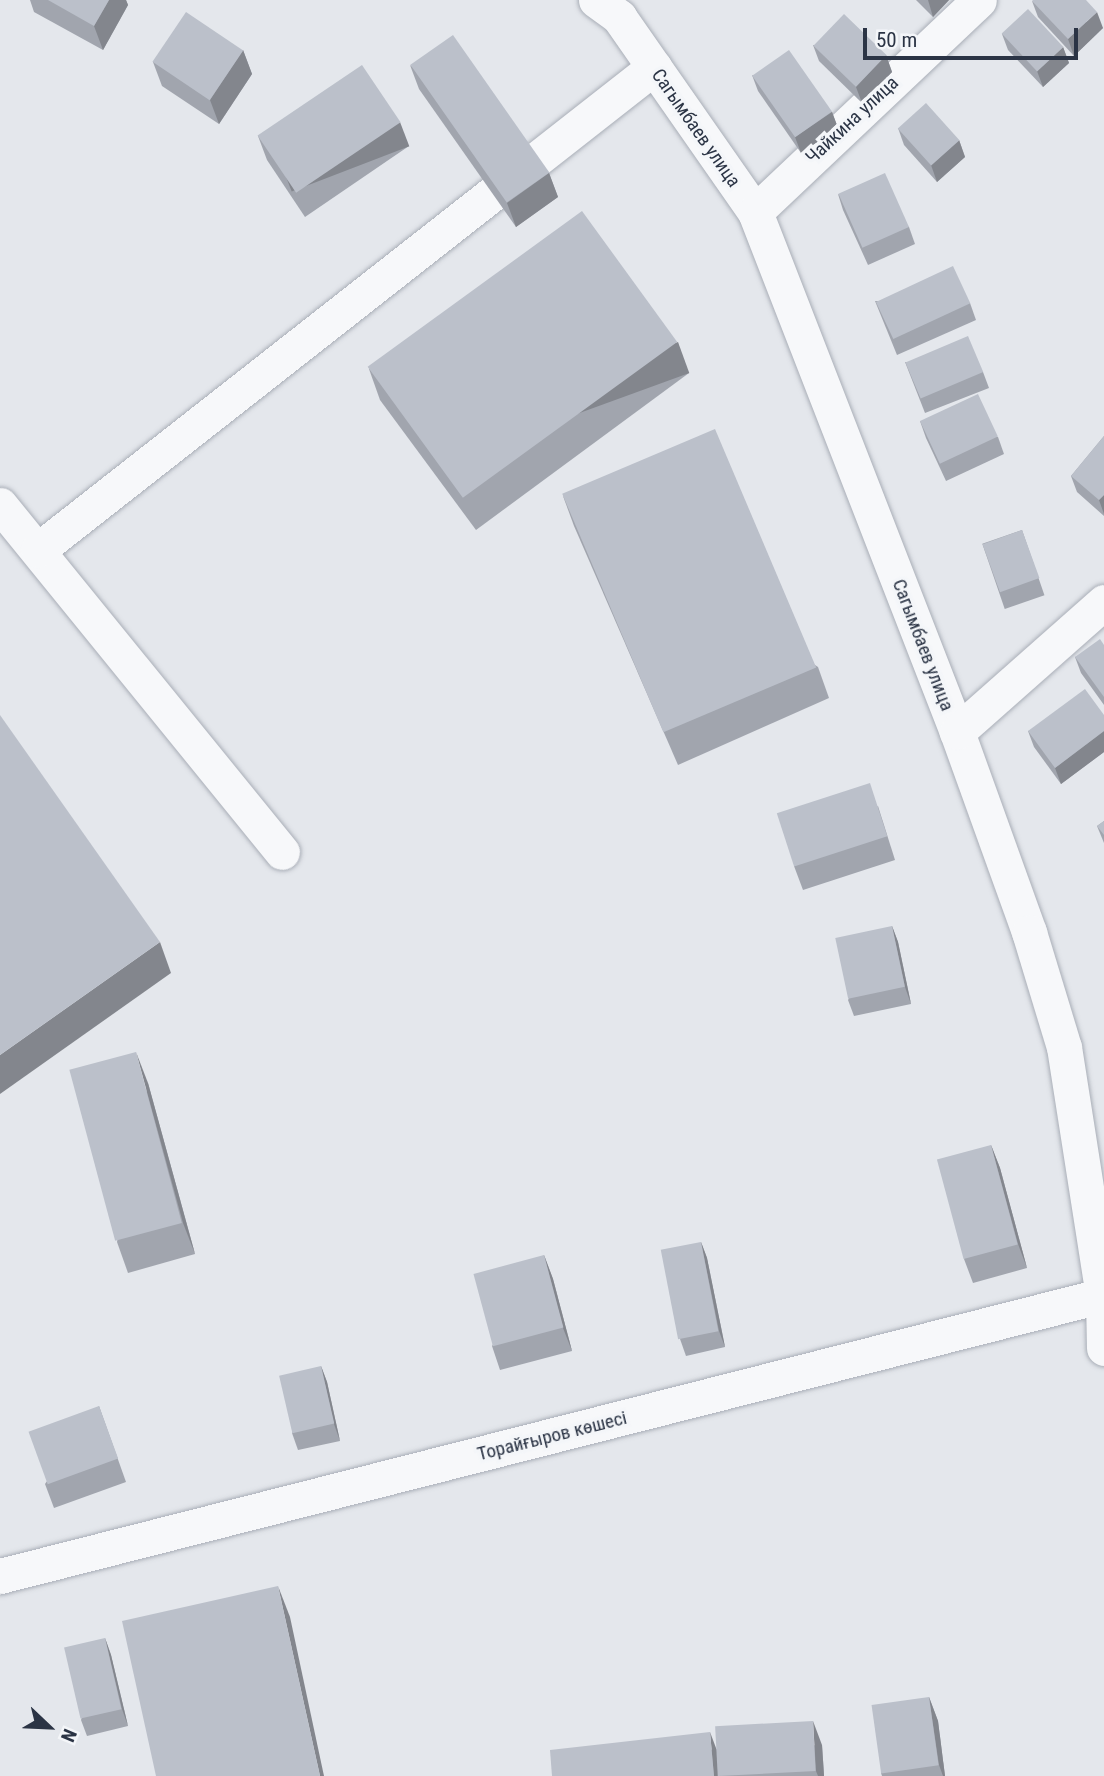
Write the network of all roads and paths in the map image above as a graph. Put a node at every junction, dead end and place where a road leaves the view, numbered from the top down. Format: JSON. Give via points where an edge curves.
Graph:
{"nodes":[{"id":1,"x":596,"y":0,"type":"edge"},
{"id":2,"x":979,"y":0,"type":"edge"},
{"id":3,"x":654,"y":67,"type":"junction"},
{"id":4,"x":533,"y":162,"type":"edge"},
{"id":5,"x":492,"y":194,"type":"edge"},
{"id":6,"x":755,"y":212,"type":"junction"},
{"id":7,"x":0,"y":505,"type":"edge"},
{"id":8,"x":38,"y":550,"type":"junction"},
{"id":9,"x":1104,"y":602,"type":"edge"},
{"id":10,"x":957,"y":732,"type":"junction"},
{"id":11,"x":282,"y":852,"type":"dead end"},
{"id":12,"x":1104,"y":1296,"type":"edge"},
{"id":13,"x":1104,"y":1348,"type":"edge"},
{"id":14,"x":0,"y":1576,"type":"edge"}],
"edges":[{"from":1,"to":3,"type":"street","name":"Сагымбаев улица","via":[[619,17]]},
{"from":2,"to":6,"type":"street","name":"Чайкина улица"},
{"from":3,"to":4,"type":"street"},
{"from":3,"to":6,"type":"street","name":"Сагымбаев улица"},
{"from":5,"to":8,"type":"street"},
{"from":6,"to":10,"type":"street","name":"Сагымбаев улица"},
{"from":7,"to":8,"type":"street"},
{"from":8,"to":11,"type":"street"},
{"from":9,"to":10,"type":"street"},
{"from":10,"to":12,"type":"street","name":"Сагымбаев улица","via":[[1029,932],[1064,1047]]},
{"from":12,"to":13,"type":"street","name":"Сагымбаев улица"},
{"from":12,"to":14,"type":"street","name":"Торайғыров көшесі"}]}
